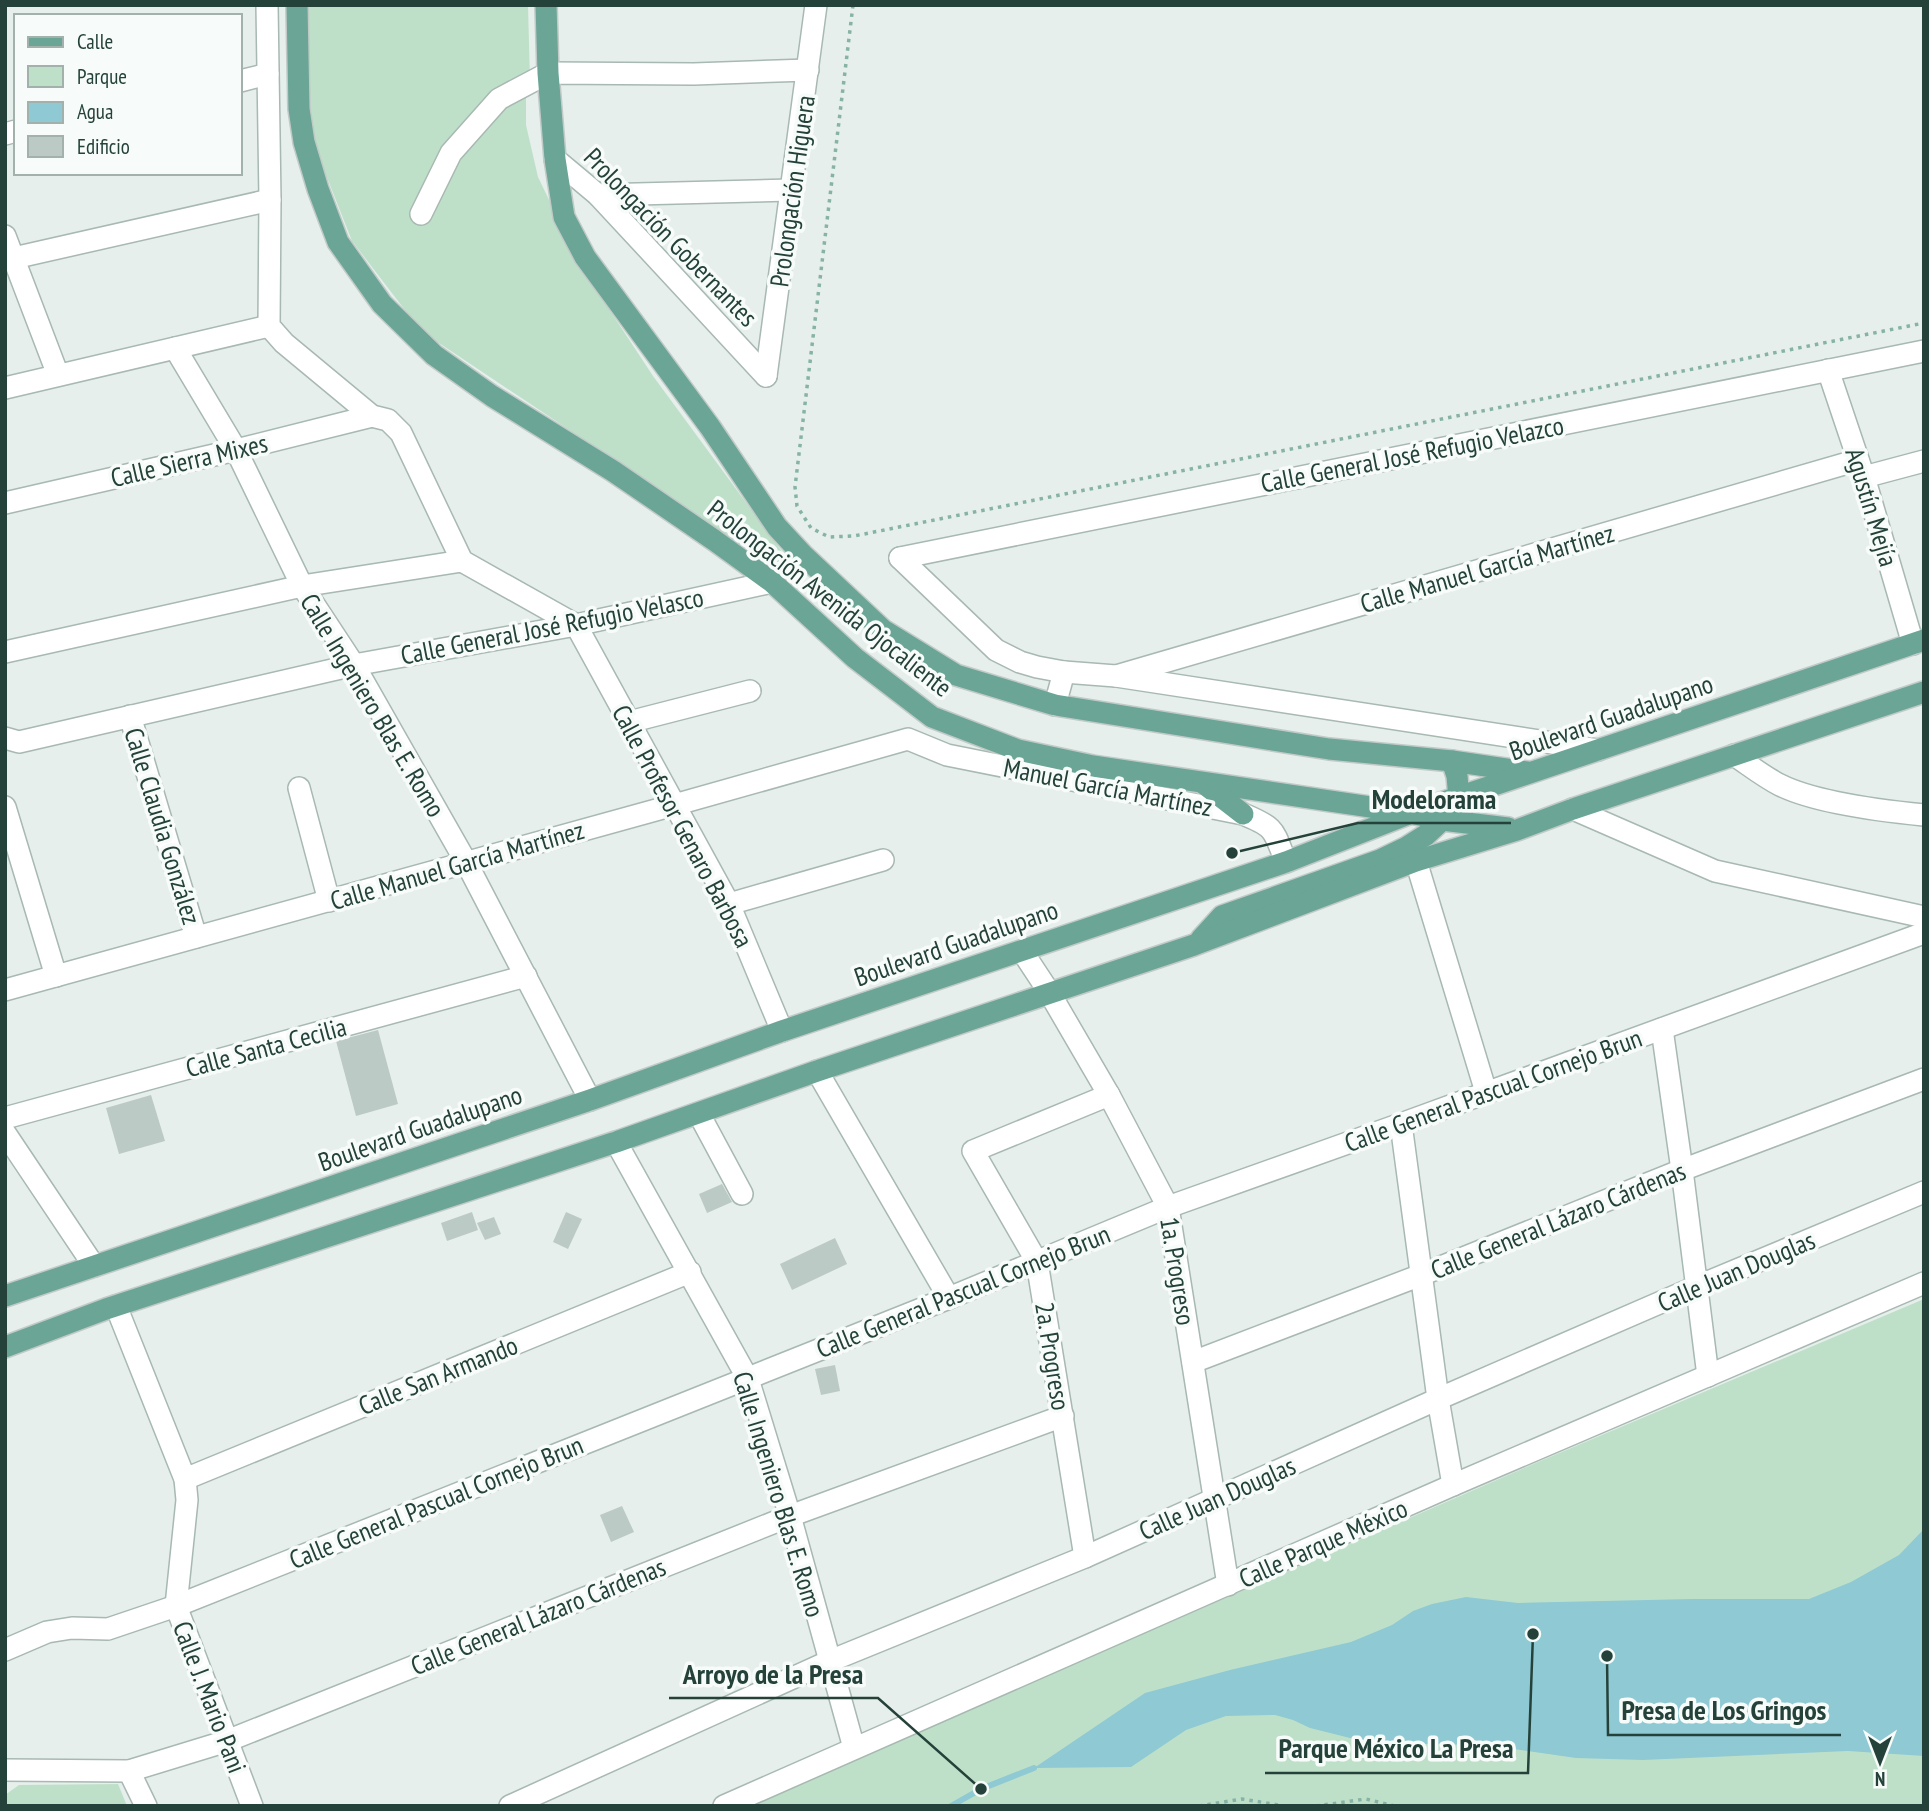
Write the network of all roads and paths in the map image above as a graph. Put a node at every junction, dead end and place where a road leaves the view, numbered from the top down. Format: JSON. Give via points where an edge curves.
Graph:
{"nodes":[{"id":1,"x":267,"y":5,"type":"edge"},
{"id":2,"x":297,"y":5,"type":"edge"},
{"id":3,"x":545,"y":5,"type":"edge"},
{"id":4,"x":817,"y":5,"type":"edge"},
{"id":5,"x":853,"y":5,"type":"edge"},
{"id":6,"x":808,"y":70,"type":"junction"},
{"id":7,"x":548,"y":73,"type":"junction"},
{"id":8,"x":268,"y":74,"type":"junction"},
{"id":9,"x":242,"y":80,"type":"edge"},
{"id":10,"x":555,"y":159,"type":"junction"},
{"id":11,"x":791,"y":190,"type":"junction"},
{"id":12,"x":598,"y":195,"type":"junction"},
{"id":13,"x":270,"y":200,"type":"junction"},
{"id":14,"x":421,"y":214,"type":"dead end"},
{"id":15,"x":5,"y":236,"type":"edge"},
{"id":16,"x":10,"y":259,"type":"edge"},
{"id":17,"x":1924,"y":323,"type":"edge"},
{"id":18,"x":269,"y":326,"type":"junction"},
{"id":19,"x":175,"y":348,"type":"junction"},
{"id":20,"x":1924,"y":351,"type":"edge"},
{"id":21,"x":1828,"y":370,"type":"junction"},
{"id":22,"x":58,"y":375,"type":"junction"},
{"id":23,"x":766,"y":376,"type":"joint"},
{"id":24,"x":5,"y":387,"type":"edge"},
{"id":25,"x":372,"y":416,"type":"junction"},
{"id":26,"x":236,"y":450,"type":"junction"},
{"id":27,"x":1924,"y":461,"type":"edge"},
{"id":28,"x":1861,"y":468,"type":"junction"},
{"id":29,"x":5,"y":503,"type":"edge"},
{"id":30,"x":462,"y":561,"type":"junction"},
{"id":31,"x":772,"y":582,"type":"junction"},
{"id":32,"x":302,"y":586,"type":"junction"},
{"id":33,"x":576,"y":625,"type":"junction"},
{"id":34,"x":1919,"y":642,"type":"edge"},
{"id":35,"x":5,"y":652,"type":"edge"},
{"id":36,"x":354,"y":665,"type":"junction"},
{"id":37,"x":1064,"y":672,"type":"junction"},
{"id":38,"x":1116,"y":676,"type":"junction"},
{"id":39,"x":750,"y":691,"type":"dead end"},
{"id":40,"x":1924,"y":692,"type":"edge"},
{"id":41,"x":1055,"y":705,"type":"junction"},
{"id":42,"x":130,"y":716,"type":"junction"},
{"id":43,"x":629,"y":722,"type":"junction"},
{"id":44,"x":5,"y":738,"type":"edge"},
{"id":45,"x":908,"y":739,"type":"joint"},
{"id":46,"x":1598,"y":750,"type":"junction"},
{"id":47,"x":1734,"y":755,"type":"junction"},
{"id":48,"x":1452,"y":761,"type":"junction"},
{"id":49,"x":1532,"y":773,"type":"junction"},
{"id":50,"x":1202,"y":782,"type":"junction"},
{"id":51,"x":299,"y":788,"type":"dead end"},
{"id":52,"x":1459,"y":798,"type":"junction"},
{"id":53,"x":674,"y":805,"type":"junction"},
{"id":54,"x":5,"y":807,"type":"edge"},
{"id":55,"x":1573,"y":809,"type":"junction"},
{"id":56,"x":1411,"y":813,"type":"junction"},
{"id":57,"x":1244,"y":814,"type":"junction"},
{"id":58,"x":1924,"y":815,"type":"edge"},
{"id":59,"x":1442,"y":820,"type":"junction"},
{"id":60,"x":1517,"y":830,"type":"junction"},
{"id":61,"x":883,"y":860,"type":"dead end"},
{"id":62,"x":1416,"y":861,"type":"junction"},
{"id":63,"x":466,"y":862,"type":"junction"},
{"id":64,"x":1286,"y":862,"type":"junction"},
{"id":65,"x":329,"y":901,"type":"junction"},
{"id":66,"x":729,"y":904,"type":"junction"},
{"id":67,"x":1924,"y":917,"type":"edge"},
{"id":68,"x":1924,"y":933,"type":"edge"},
{"id":69,"x":196,"y":937,"type":"junction"},
{"id":70,"x":1194,"y":945,"type":"junction"},
{"id":71,"x":1022,"y":951,"type":"junction"},
{"id":72,"x":57,"y":976,"type":"junction"},
{"id":73,"x":526,"y":976,"type":"junction"},
{"id":74,"x":5,"y":990,"type":"edge"},
{"id":75,"x":1049,"y":992,"type":"junction"},
{"id":76,"x":1662,"y":1029,"type":"junction"},
{"id":77,"x":782,"y":1031,"type":"junction"},
{"id":78,"x":817,"y":1071,"type":"junction"},
{"id":79,"x":1924,"y":1079,"type":"edge"},
{"id":80,"x":1486,"y":1092,"type":"junction"},
{"id":81,"x":1110,"y":1095,"type":"junction"},
{"id":82,"x":590,"y":1100,"type":"junction"},
{"id":83,"x":699,"y":1114,"type":"junction"},
{"id":84,"x":5,"y":1118,"type":"edge"},
{"id":85,"x":1401,"y":1124,"type":"junction"},
{"id":86,"x":5,"y":1133,"type":"edge"},
{"id":87,"x":617,"y":1142,"type":"junction"},
{"id":88,"x":1682,"y":1170,"type":"junction"},
{"id":89,"x":1924,"y":1192,"type":"edge"},
{"id":90,"x":742,"y":1194,"type":"dead end"},
{"id":91,"x":1168,"y":1207,"type":"junction"},
{"id":92,"x":1037,"y":1262,"type":"junction"},
{"id":93,"x":93,"y":1266,"type":"junction"},
{"id":94,"x":690,"y":1272,"type":"junction"},
{"id":95,"x":1421,"y":1275,"type":"junction"},
{"id":96,"x":1924,"y":1283,"type":"edge"},
{"id":97,"x":1696,"y":1287,"type":"junction"},
{"id":98,"x":5,"y":1296,"type":"edge"},
{"id":99,"x":949,"y":1298,"type":"junction"},
{"id":100,"x":116,"y":1306,"type":"junction"},
{"id":101,"x":5,"y":1347,"type":"edge"},
{"id":102,"x":1193,"y":1362,"type":"junction"},
{"id":103,"x":1708,"y":1376,"type":"junction"},
{"id":104,"x":748,"y":1378,"type":"junction"},
{"id":105,"x":1438,"y":1399,"type":"junction"},
{"id":106,"x":1063,"y":1416,"type":"junction"},
{"id":107,"x":185,"y":1479,"type":"junction"},
{"id":108,"x":1453,"y":1485,"type":"junction"},
{"id":109,"x":1213,"y":1500,"type":"junction"},
{"id":110,"x":790,"y":1516,"type":"junction"},
{"id":111,"x":1085,"y":1557,"type":"junction"},
{"id":112,"x":1228,"y":1585,"type":"junction"},
{"id":113,"x":176,"y":1606,"type":"junction"},
{"id":114,"x":5,"y":1650,"type":"edge"},
{"id":115,"x":830,"y":1661,"type":"junction"},
{"id":116,"x":227,"y":1741,"type":"junction"},
{"id":117,"x":854,"y":1748,"type":"junction"},
{"id":118,"x":5,"y":1770,"type":"edge"},
{"id":119,"x":129,"y":1771,"type":"junction"},
{"id":120,"x":146,"y":1806,"type":"edge"},
{"id":121,"x":252,"y":1806,"type":"edge"},
{"id":122,"x":510,"y":1806,"type":"edge"},
{"id":123,"x":724,"y":1806,"type":"edge"},
{"id":124,"x":1199,"y":1806,"type":"edge"},
{"id":125,"x":1285,"y":1806,"type":"edge"},
{"id":126,"x":1316,"y":1806,"type":"edge"},
{"id":127,"x":1395,"y":1806,"type":"edge"}],
"edges":[{"from":1,"to":8,"type":"street"},
{"from":2,"to":31,"type":"main road","name":"Prolongación Avenida Ojocaliente","via":[[304,142],[338,242],[382,304],[434,355]]},
{"from":3,"to":7,"type":"main road","name":"Prolongación Gobernantes"},
{"from":4,"to":6,"type":"street","name":"Prolongación Higuera"},
{"from":5,"to":17,"type":"path","via":[[795,487],[797,506],[811,528],[829,537],[854,536]]},
{"from":6,"to":7,"type":"street"},
{"from":6,"to":11,"type":"street","name":"Prolongación Higuera"},
{"from":7,"to":10,"type":"main road","name":"Prolongación Gobernantes"},
{"from":7,"to":14,"type":"street","via":[[499,99],[451,153]]},
{"from":8,"to":9,"type":"street"},
{"from":8,"to":13,"type":"street"},
{"from":10,"to":12,"type":"street","name":"Prolongación Gobernantes"},
{"from":10,"to":41,"type":"main road","name":"Prolongación Avenida Ojocaliente","via":[[564,217],[585,257],[778,527],[803,555],[883,630],[956,675]]},
{"from":11,"to":12,"type":"street"},
{"from":11,"to":23,"type":"street","name":"Prolongación Higuera"},
{"from":12,"to":23,"type":"street","name":"Prolongación Gobernantes"},
{"from":13,"to":16,"type":"street"},
{"from":13,"to":18,"type":"street"},
{"from":15,"to":16,"type":"street"},
{"from":16,"to":22,"type":"street"},
{"from":18,"to":19,"type":"street"},
{"from":18,"to":25,"type":"street"},
{"from":19,"to":22,"type":"street"},
{"from":19,"to":26,"type":"street","name":"Calle Ingeniero Blas E. Romo"},
{"from":20,"to":21,"type":"street","name":"Calle General José Refugio Velazco"},
{"from":21,"to":28,"type":"street","name":"Agustín Mejía"},
{"from":21,"to":37,"type":"street","name":"Calle General José Refugio Velazco","via":[[900,558],[996,650],[1037,667]]},
{"from":22,"to":24,"type":"street"},
{"from":25,"to":26,"type":"street","name":"Calle Sierra Mixes"},
{"from":25,"to":30,"type":"street","via":[[388,420],[401,433]]},
{"from":26,"to":29,"type":"street","name":"Calle Sierra Mixes"},
{"from":26,"to":32,"type":"street","name":"Calle Ingeniero Blas E. Romo"},
{"from":27,"to":28,"type":"street","name":"Calle Manuel García Martínez"},
{"from":28,"to":34,"type":"street","name":"Agustín Mejía"},
{"from":28,"to":38,"type":"street","name":"Calle Manuel García Martínez"},
{"from":30,"to":32,"type":"street"},
{"from":30,"to":33,"type":"street"},
{"from":31,"to":33,"type":"street","name":"Calle General José Refugio Velasco"},
{"from":31,"to":50,"type":"main road","name":"Prolongación Avenida Ojocaliente","via":[[855,658],[932,717],[1018,750]]},
{"from":32,"to":35,"type":"street"},
{"from":32,"to":36,"type":"street","name":"Calle Ingeniero Blas E. Romo"},
{"from":33,"to":36,"type":"street","name":"Calle General José Refugio Velasco"},
{"from":33,"to":43,"type":"street","name":"Calle Profesor Genaro Barbosa"},
{"from":34,"to":46,"type":"main road","name":"Boulevard Guadalupano"},
{"from":36,"to":42,"type":"street","name":"Calle General José Refugio Velasco"},
{"from":36,"to":63,"type":"street","name":"Calle Ingeniero Blas E. Romo"},
{"from":37,"to":38,"type":"street"},
{"from":37,"to":41,"type":"street"},
{"from":38,"to":46,"type":"street"},
{"from":39,"to":43,"type":"street"},
{"from":40,"to":47,"type":"main road"},
{"from":41,"to":48,"type":"main road","name":"Prolongación Avenida Ojocaliente","via":[[1329,749]]},
{"from":42,"to":44,"type":"street","name":"Calle General José Refugio Velasco","via":[[19,742]]},
{"from":42,"to":69,"type":"street","name":"Calle Claudia González"},
{"from":43,"to":53,"type":"street","name":"Calle Profesor Genaro Barbosa"},
{"from":45,"to":53,"type":"street","name":"Calle Manuel García Martínez"},
{"from":45,"to":57,"type":"street","name":"Manuel García Martínez","via":[[947,755]]},
{"from":46,"to":49,"type":"main road","name":"Boulevard Guadalupano"},
{"from":47,"to":55,"type":"main road"},
{"from":47,"to":58,"type":"street","via":[[1787,788],[1819,798]]},
{"from":48,"to":49,"type":"main road","name":"Prolongación Avenida Ojocaliente"},
{"from":48,"to":52,"type":"main road"},
{"from":49,"to":52,"type":"main road","name":"Boulevard Guadalupano"},
{"from":50,"to":56,"type":"main road","name":"Prolongación Avenida Ojocaliente"},
{"from":50,"to":57,"type":"main road"},
{"from":51,"to":65,"type":"street"},
{"from":52,"to":56,"type":"main road","name":"Boulevard Guadalupano"},
{"from":52,"to":59,"type":"main road"},
{"from":53,"to":63,"type":"street","name":"Calle Manuel García Martínez"},
{"from":53,"to":66,"type":"street","name":"Calle Profesor Genaro Barbosa"},
{"from":54,"to":72,"type":"street"},
{"from":55,"to":60,"type":"main road"},
{"from":55,"to":67,"type":"street","via":[[1715,871]]},
{"from":56,"to":59,"type":"main road","name":"Prolongación Avenida Ojocaliente"},
{"from":56,"to":64,"type":"main road","name":"Boulevard Guadalupano"},
{"from":57,"to":64,"type":"street","name":"Manuel García Martínez","via":[[1274,831]]},
{"from":59,"to":60,"type":"main road","name":"Prolongación Avenida Ojocaliente"},
{"from":59,"to":70,"type":"main road","via":[[1407,847],[1380,860],[1222,916]]},
{"from":60,"to":62,"type":"main road"},
{"from":61,"to":66,"type":"street"},
{"from":62,"to":70,"type":"main road"},
{"from":62,"to":80,"type":"street"},
{"from":63,"to":65,"type":"street","name":"Calle Manuel García Martínez"},
{"from":63,"to":73,"type":"street","name":"Calle Ingeniero Blas E. Romo"},
{"from":64,"to":71,"type":"main road","name":"Boulevard Guadalupano"},
{"from":65,"to":69,"type":"street","name":"Calle Manuel García Martínez"},
{"from":66,"to":77,"type":"street","name":"Calle Profesor Genaro Barbosa"},
{"from":68,"to":76,"type":"street","name":"Calle General Pascual Cornejo Brun"},
{"from":69,"to":72,"type":"street","name":"Calle Manuel García Martínez"},
{"from":70,"to":75,"type":"main road"},
{"from":71,"to":75,"type":"street","name":"1a. Progreso"},
{"from":71,"to":77,"type":"main road","name":"Boulevard Guadalupano"},
{"from":72,"to":74,"type":"street","name":"Calle Manuel García Martínez"},
{"from":73,"to":82,"type":"street","name":"Calle Ingeniero Blas E. Romo"},
{"from":73,"to":84,"type":"street","name":"Calle Santa Cecilia"},
{"from":75,"to":78,"type":"main road"},
{"from":75,"to":81,"type":"street","name":"1a. Progreso"},
{"from":76,"to":80,"type":"street","name":"Calle General Pascual Cornejo Brun"},
{"from":76,"to":88,"type":"street"},
{"from":77,"to":82,"type":"main road","name":"Boulevard Guadalupano"},
{"from":78,"to":83,"type":"main road"},
{"from":78,"to":99,"type":"street"},
{"from":79,"to":88,"type":"street","name":"Calle General Lázaro Cárdenas"},
{"from":80,"to":85,"type":"street","name":"Calle General Pascual Cornejo Brun"},
{"from":81,"to":91,"type":"street","name":"1a. Progreso"},
{"from":81,"to":92,"type":"street","name":"2a. Progreso","via":[[972,1151]]},
{"from":82,"to":93,"type":"main road","name":"Boulevard Guadalupano"},
{"from":83,"to":87,"type":"main road"},
{"from":83,"to":90,"type":"street"},
{"from":85,"to":91,"type":"street","name":"Calle General Pascual Cornejo Brun"},
{"from":85,"to":95,"type":"street"},
{"from":86,"to":93,"type":"street"},
{"from":87,"to":94,"type":"street","name":"Calle Ingeniero Blas E. Romo"},
{"from":87,"to":100,"type":"main road"},
{"from":88,"to":95,"type":"street","name":"Calle General Lázaro Cárdenas"},
{"from":88,"to":97,"type":"street"},
{"from":89,"to":97,"type":"street","name":"Calle Juan Douglas"},
{"from":91,"to":92,"type":"street","name":"Calle General Pascual Cornejo Brun"},
{"from":91,"to":102,"type":"street","name":"1a. Progreso"},
{"from":92,"to":99,"type":"street","name":"Calle General Pascual Cornejo Brun"},
{"from":92,"to":106,"type":"street","name":"2a. Progreso"},
{"from":93,"to":98,"type":"main road","name":"Boulevard Guadalupano"},
{"from":94,"to":104,"type":"street","name":"Calle Ingeniero Blas E. Romo"},
{"from":94,"to":107,"type":"street","name":"Calle San Armando"},
{"from":95,"to":102,"type":"street","name":"Calle General Lázaro Cárdenas"},
{"from":95,"to":105,"type":"street"},
{"from":96,"to":103,"type":"street","name":"Calle Parque México"},
{"from":97,"to":103,"type":"street"},
{"from":97,"to":105,"type":"street","name":"Calle Juan Douglas"},
{"from":99,"to":104,"type":"street","name":"Calle General Pascual Cornejo Brun"},
{"from":100,"to":101,"type":"main road"},
{"from":100,"to":107,"type":"street","name":"Calle J. Mario Pani"},
{"from":102,"to":109,"type":"street","name":"1a. Progreso"},
{"from":103,"to":108,"type":"street","name":"Calle Parque México"},
{"from":104,"to":110,"type":"street","name":"Calle Ingeniero Blas E. Romo"},
{"from":104,"to":113,"type":"street","name":"Calle General Pascual Cornejo Brun"},
{"from":105,"to":108,"type":"street"},
{"from":105,"to":109,"type":"street","name":"Calle Juan Douglas"},
{"from":106,"to":110,"type":"street","name":"Calle General Lázaro Cárdenas"},
{"from":106,"to":111,"type":"street","name":"2a. Progreso"},
{"from":107,"to":113,"type":"street","name":"Calle J. Mario Pani"},
{"from":108,"to":112,"type":"street","name":"Calle Parque México"},
{"from":109,"to":111,"type":"street","name":"Calle Juan Douglas"},
{"from":109,"to":112,"type":"street","name":"1a. Progreso"},
{"from":110,"to":115,"type":"street","name":"Calle Ingeniero Blas E. Romo"},
{"from":110,"to":116,"type":"street","name":"Calle General Lázaro Cárdenas"},
{"from":111,"to":115,"type":"street","name":"Calle Juan Douglas"},
{"from":112,"to":117,"type":"street","name":"Calle Parque México"},
{"from":113,"to":114,"type":"street","name":"Calle General Pascual Cornejo Brun","via":[[108,1629],[47,1632]]},
{"from":113,"to":116,"type":"street","name":"Calle J. Mario Pani"},
{"from":115,"to":117,"type":"street","name":"Calle Ingeniero Blas E. Romo"},
{"from":115,"to":122,"type":"street","name":"Calle Juan Douglas"},
{"from":116,"to":119,"type":"street","name":"Calle General Lázaro Cárdenas"},
{"from":116,"to":121,"type":"street","name":"Calle J. Mario Pani"},
{"from":117,"to":123,"type":"street","name":"Calle Parque México"},
{"from":118,"to":119,"type":"street","name":"Calle General Lázaro Cárdenas"},
{"from":119,"to":120,"type":"street"},
{"from":124,"to":125,"type":"path","via":[[1242,1799]]},
{"from":126,"to":127,"type":"path","via":[[1367,1800]]}]}
